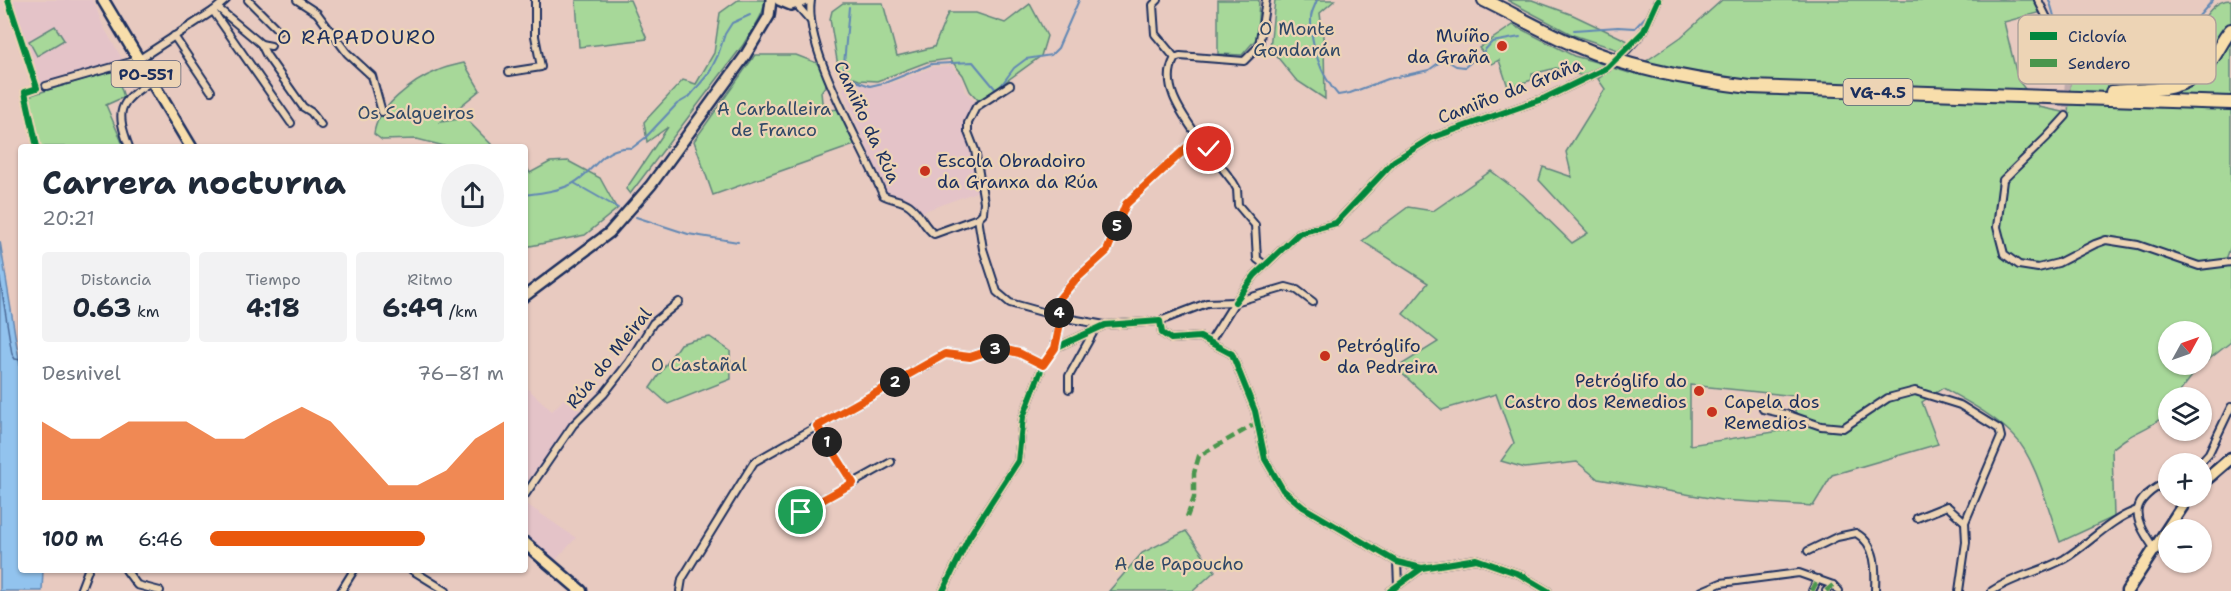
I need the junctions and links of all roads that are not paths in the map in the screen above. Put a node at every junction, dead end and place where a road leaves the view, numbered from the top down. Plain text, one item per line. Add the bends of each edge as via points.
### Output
1 (103, 0) edge
2 (226, 0) edge
3 (248, 0) edge
4 (297, 0) edge
5 (535, 0) edge
6 (771, 0) edge
7 (809, 0) edge
8 (1158, 0) edge
9 (1266, 0) edge
10 (1484, 0) edge
11 (1658, 0) edge
12 (2037, 0) edge
13 (787, 3) edge
14 (215, 9) junction
15 (2045, 15) edge
16 (768, 16) junction
17 (810, 21) junction
18 (2231, 30) edge
19 (279, 31) dead end
20 (174, 36) junction
21 (261, 44) junction
22 (271, 46) dead end
23 (1626, 51) dead end
24 (2216, 53) edge
25 (1175, 58) junction
26 (138, 60) junction
27 (1607, 68) dead end
28 (509, 72) dead end
29 (150, 82) junction
30 (2182, 84) edge
31 (1010, 85) dead end
32 (46, 86) dead end
33 (211, 91) dead end
34 (2049, 96) junction
35 (2228, 103) edge
36 (382, 112) dead end
37 (2066, 116) tunnel mouth
38 (291, 123) dead end
39 (321, 125) dead end
40 (1198, 137) junction
41 (128, 144) edge
42 (189, 144) edge
43 (978, 218) junction
44 (2231, 262) edge
45 (1265, 265) junction
46 (528, 294) edge
47 (679, 302) dead end
48 (1235, 302) junction
49 (1313, 302) dead end
50 (1060, 317) junction
51 (1160, 321) junction
52 (1105, 325) junction
53 (1093, 332) junction
54 (1210, 342) junction
55 (1055, 348) junction
56 (1043, 365) junction
57 (1069, 389) dead end
58 (2231, 406) edge
59 (1762, 409) dead end
60 (817, 426) junction
61 (2210, 453) edge
62 (2231, 458) edge
63 (891, 462) dead end
64 (2212, 474) edge
65 (853, 483) junction
66 (2158, 487) edge
67 (528, 491) edge
68 (2182, 507) edge
69 (2137, 510) junction
70 (801, 512) dead end
71 (1917, 518) dead end
72 (1965, 522) junction
73 (528, 541) edge
74 (2154, 548) junction
75 (1808, 551) dead end
76 (1397, 562) junction
77 (1422, 568) junction
78 (87, 573) edge
79 (128, 573) edge
80 (352, 573) edge
81 (417, 573) edge
82 (1818, 579) junction
83 (1398, 585) junction
84 (1833, 585) junction
85 (578, 588) edge
86 (80, 591) edge
87 (160, 591) edge
88 (341, 591) edge
89 (446, 591) edge
90 (680, 591) edge
91 (943, 591) edge
92 (1390, 591) edge
93 (1548, 591) edge
94 (1702, 591) edge
95 (1812, 591) edge
96 (1826, 591) edge
97 (1839, 591) edge
98 (1875, 591) edge
99 (1959, 591) edge
100 (1992, 591) edge
101 (2127, 591) edge

1 - 26 main road, PO-551
2 - 14 street
3 - 19 street
4 - 36 street via 317,13 347,53 372,76
5 - 28 street via 535,36 541,67
6 - 16 main road
7 - 13 main road
7 - 17 street
8 - 25 street via 1153,5 1155,34
9 - 25 street via 1259,46 1244,61
10 - 34 highway, VG-4.5 via 1576,46 1652,70 1707,81 1750,87
11 - 23 street via 1644,31
12 - 15 street
13 - 16 main road
13 - 17 street
14 - 20 street
14 - 21 street
14 - 38 street
16 - 46 main road via 724,86 651,185 609,233
17 - 43 street, Camiño da Rúa via 828,77 883,195 912,207 934,234
18 - 24 highway
20 - 26 street
20 - 33 street
21 - 22 street
21 - 39 street via 303,107
25 - 40 street via 1171,63 1170,91
26 - 29 main road, PO-551
26 - 32 street
27 - 45 street, Camiño da Graña via 1545,98 1431,138 1394,161 1336,223 1299,233
29 - 41 street via 136,90 119,116
29 - 42 main road, PO-551
30 - 34 highway via 2154,91
31 - 43 street via 976,107 968,123 984,202
34 - 35 highway, VG-4.5
37 - 44 street via 2003,180 1997,227 2004,254 2019,265 2038,268 2106,240 2138,245 2199,266
40 - 45 street via 1237,189 1238,205 1255,225 1257,259
40 - 50 street via 1126,204 1107,251 1059,299
43 - 50 street via 997,292 1010,303
45 - 48 street, Camiño da Graña
47 - 67 street, Rúa do Meiral via 653,323 629,362 573,425
48 - 49 street via 1286,287
48 - 51 street via 1207,303
48 - 54 street, Camiño da Graña
50 - 52 street
50 - 55 street
51 - 52 street
51 - 54 street via 1162,333 1171,339 1200,337
52 - 53 street
53 - 55 street
53 - 57 street via 1069,376
54 - 76 street via 1232,354 1255,411 1265,459 1284,490 1310,512
55 - 56 street
56 - 60 street via 998,348 970,357 945,354
56 - 91 street via 1023,417 1018,461 969,537
58 - 61 street
59 - 72 street via 1821,426 1843,428 1888,398 1915,391 1960,405 1999,429 2001,437
60 - 65 street
60 - 90 street via 754,462 682,579
62 - 64 main road
63 - 65 street
65 - 70 street
66 - 69 street
68 - 74 main road
69 - 74 street via 2142,529
69 - 100 street via 2123,514 2061,560
71 - 72 street via 1947,506
72 - 99 street
73 - 85 main road via 554,570
74 - 101 main road
75 - 98 street via 1836,537 1856,533 1865,538 1874,555
76 - 77 street
76 - 83 street
77 - 83 street
77 - 93 street via 1476,559 1518,574
78 - 86 street
79 - 87 street via 137,585
80 - 88 street
81 - 89 street
82 - 84 street
82 - 94 street via 1799,573 1721,583
82 - 95 street
83 - 92 street
84 - 96 street
84 - 97 street

